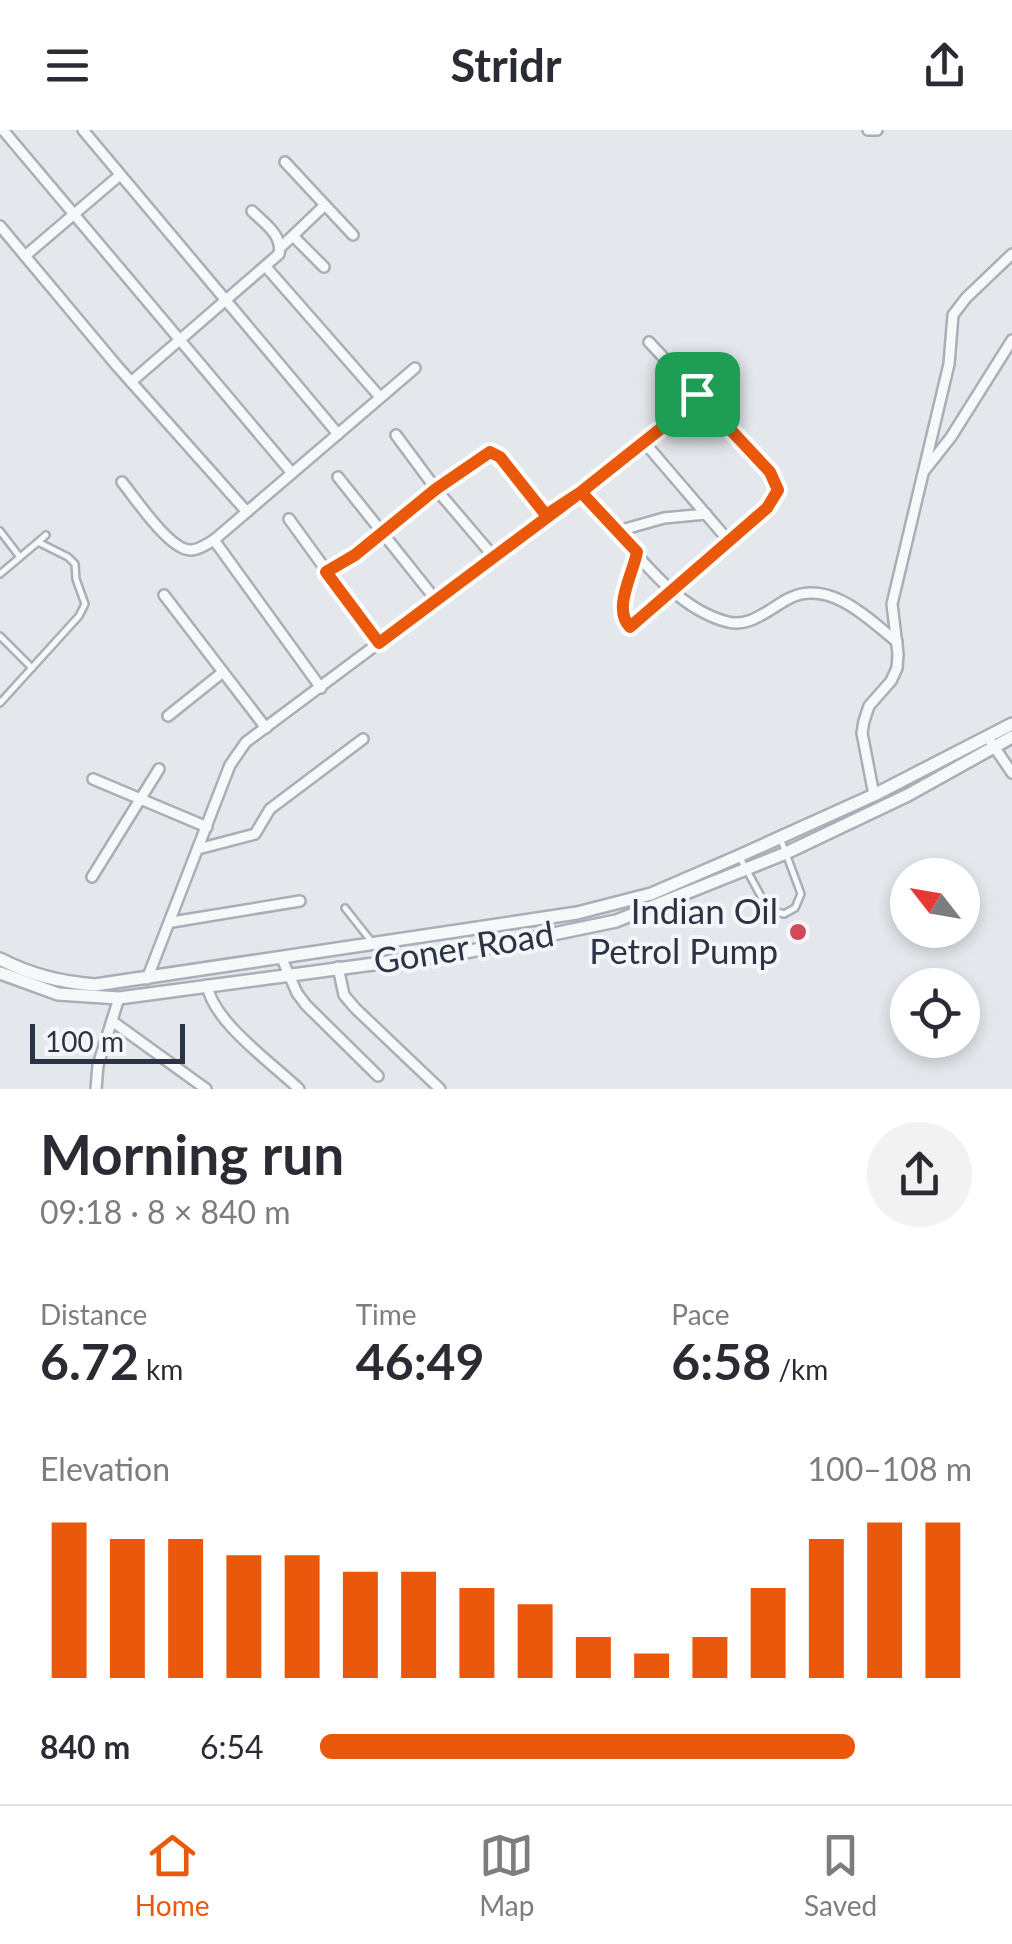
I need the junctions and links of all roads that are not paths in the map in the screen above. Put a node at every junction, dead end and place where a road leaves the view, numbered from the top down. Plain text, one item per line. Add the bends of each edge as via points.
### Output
1 (3, 130) edge
2 (83, 130) edge
3 (868, 130) edge
4 (877, 130) edge
5 (285, 162) dead end
6 (120, 175) junction
7 (325, 206) junction
8 (252, 211) dead end
9 (74, 214) junction
10 (0, 226) edge
11 (353, 234) dead end
12 (292, 236) junction
13 (281, 247) junction
14 (1012, 254) edge
15 (25, 256) junction
16 (324, 267) dead end
17 (266, 268) junction
18 (227, 301) junction
19 (1012, 340) edge
20 (179, 341) junction
21 (650, 342) dead end
22 (415, 368) dead end
23 (131, 382) junction
24 (697, 394) junction
25 (380, 397) junction
26 (338, 434) junction
27 (396, 435) dead end
28 (644, 442) junction
29 (923, 472) junction
30 (292, 473) junction
31 (338, 478) dead end
32 (122, 482) dead end
33 (436, 489) junction
34 (581, 492) junction
35 (247, 512) junction
36 (706, 514) junction
37 (546, 515) junction
38 (289, 520) dead end
39 (618, 530) junction
40 (0, 532) edge
41 (382, 534) junction
42 (46, 535) dead end
43 (214, 540) junction
44 (728, 540) junction
45 (38, 542) junction
46 (637, 552) junction
47 (20, 557) junction
48 (494, 557) junction
49 (326, 572) junction
50 (0, 574) edge
51 (672, 590) junction
52 (164, 595) dead end
53 (436, 600) junction
54 (0, 636) edge
55 (897, 642) junction
56 (379, 643) junction
57 (32, 668) junction
58 (223, 672) junction
59 (322, 688) junction
60 (0, 704) edge
61 (168, 716) dead end
62 (1012, 724) edge
63 (266, 728) junction
64 (1012, 738) edge
65 (362, 739) dead end
66 (991, 741) junction
67 (160, 769) dead end
68 (1012, 773) edge
69 (93, 779) dead end
70 (874, 795) junction
71 (139, 800) junction
72 (207, 827) junction
73 (780, 838) junction
74 (198, 849) junction
75 (786, 853) junction
76 (738, 856) junction
77 (744, 869) junction
78 (92, 877) dead end
79 (300, 901) dead end
80 (344, 908) dead end
81 (172, 922) junction
82 (517, 922) junction
83 (520, 943) junction
84 (374, 944) junction
85 (0, 959) edge
86 (282, 959) junction
87 (338, 967) junction
88 (0, 973) edge
89 (287, 974) junction
90 (147, 980) junction
91 (122, 982) junction
92 (207, 985) junction
93 (147, 994) junction
94 (119, 998) junction
95 (112, 1021) junction
96 (378, 1076) dead end
97 (438, 1088) edge
98 (96, 1089) edge
99 (206, 1089) edge
100 (299, 1089) edge

1 - 9 street
2 - 6 street
3 - 4 street
5 - 7 street
6 - 9 street
6 - 18 street
7 - 11 street
7 - 12 street
8 - 13 street
9 - 15 street
9 - 20 street
10 - 15 street
12 - 13 street
12 - 16 street
13 - 17 street
14 - 29 street via 953,315 949,364
15 - 23 street
17 - 18 street
17 - 25 street
18 - 20 street
18 - 26 street
19 - 29 street
20 - 23 street
20 - 30 street
21 - 24 street
22 - 25 street
23 - 35 street
24 - 28 street
24 - 44 street via 770,472 778,490
25 - 26 street
26 - 30 street
27 - 33 street
28 - 34 street
28 - 36 street
29 - 55 street via 892,604
30 - 35 street
31 - 41 street
32 - 43 street via 172,543 196,550
33 - 37 street via 490,452
33 - 41 street
33 - 48 street
34 - 37 street
34 - 39 street
35 - 43 street
36 - 39 street
36 - 44 street
37 - 48 street
38 - 49 street
39 - 46 street
40 - 47 lane
41 - 49 street
41 - 53 street
42 - 45 lane
43 - 59 street
44 - 51 street
45 - 47 lane
45 - 57 lane via 75,564 84,604
46 - 51 street
46 - 51 street via 622,607 626,624 637,624
47 - 50 lane
48 - 53 street
49 - 56 street
51 - 55 street via 692,608 729,622 746,622 804,594 840,599
52 - 58 street
53 - 56 street
54 - 57 lane
55 - 70 street via 897,668 870,706 862,734
56 - 59 street
57 - 60 lane
58 - 61 street
58 - 63 street
59 - 63 street
62 - 66 street, Goner Road
63 - 72 street via 236,754
64 - 66 street, Goner Road
65 - 74 street via 270,809 256,834
66 - 68 street
66 - 70 street, Goner Road
66 - 75 street, Goner Road via 908,794
67 - 71 street
69 - 71 street
70 - 73 street, Goner Road
71 - 72 street
71 - 78 street
72 - 74 street
73 - 75 lane
73 - 76 street, Goner Road
74 - 81 street
75 - 77 street, Goner Road
75 - 77 lane via 801,894 784,914 768,909
76 - 77 lane
76 - 82 street, Goner Road via 651,894
77 - 83 street, Goner Road via 616,920
79 - 81 street
80 - 84 lane
81 - 90 street
82 - 83 street
82 - 84 street, Goner Road
83 - 87 street, Goner Road
84 - 86 street, Goner Road
85 - 91 street, Goner Road via 62,982
86 - 89 street
86 - 90 street, Goner Road
87 - 89 street, Goner Road
87 - 97 street via 355,1008
88 - 94 street, Goner Road via 58,994
89 - 92 street, Goner Road
89 - 96 street via 306,1005
90 - 91 street, Goner Road
90 - 93 street
91 - 94 street
92 - 93 street, Goner Road
92 - 100 street via 223,1018
93 - 94 street, Goner Road
94 - 95 street
95 - 98 street
95 - 99 street

